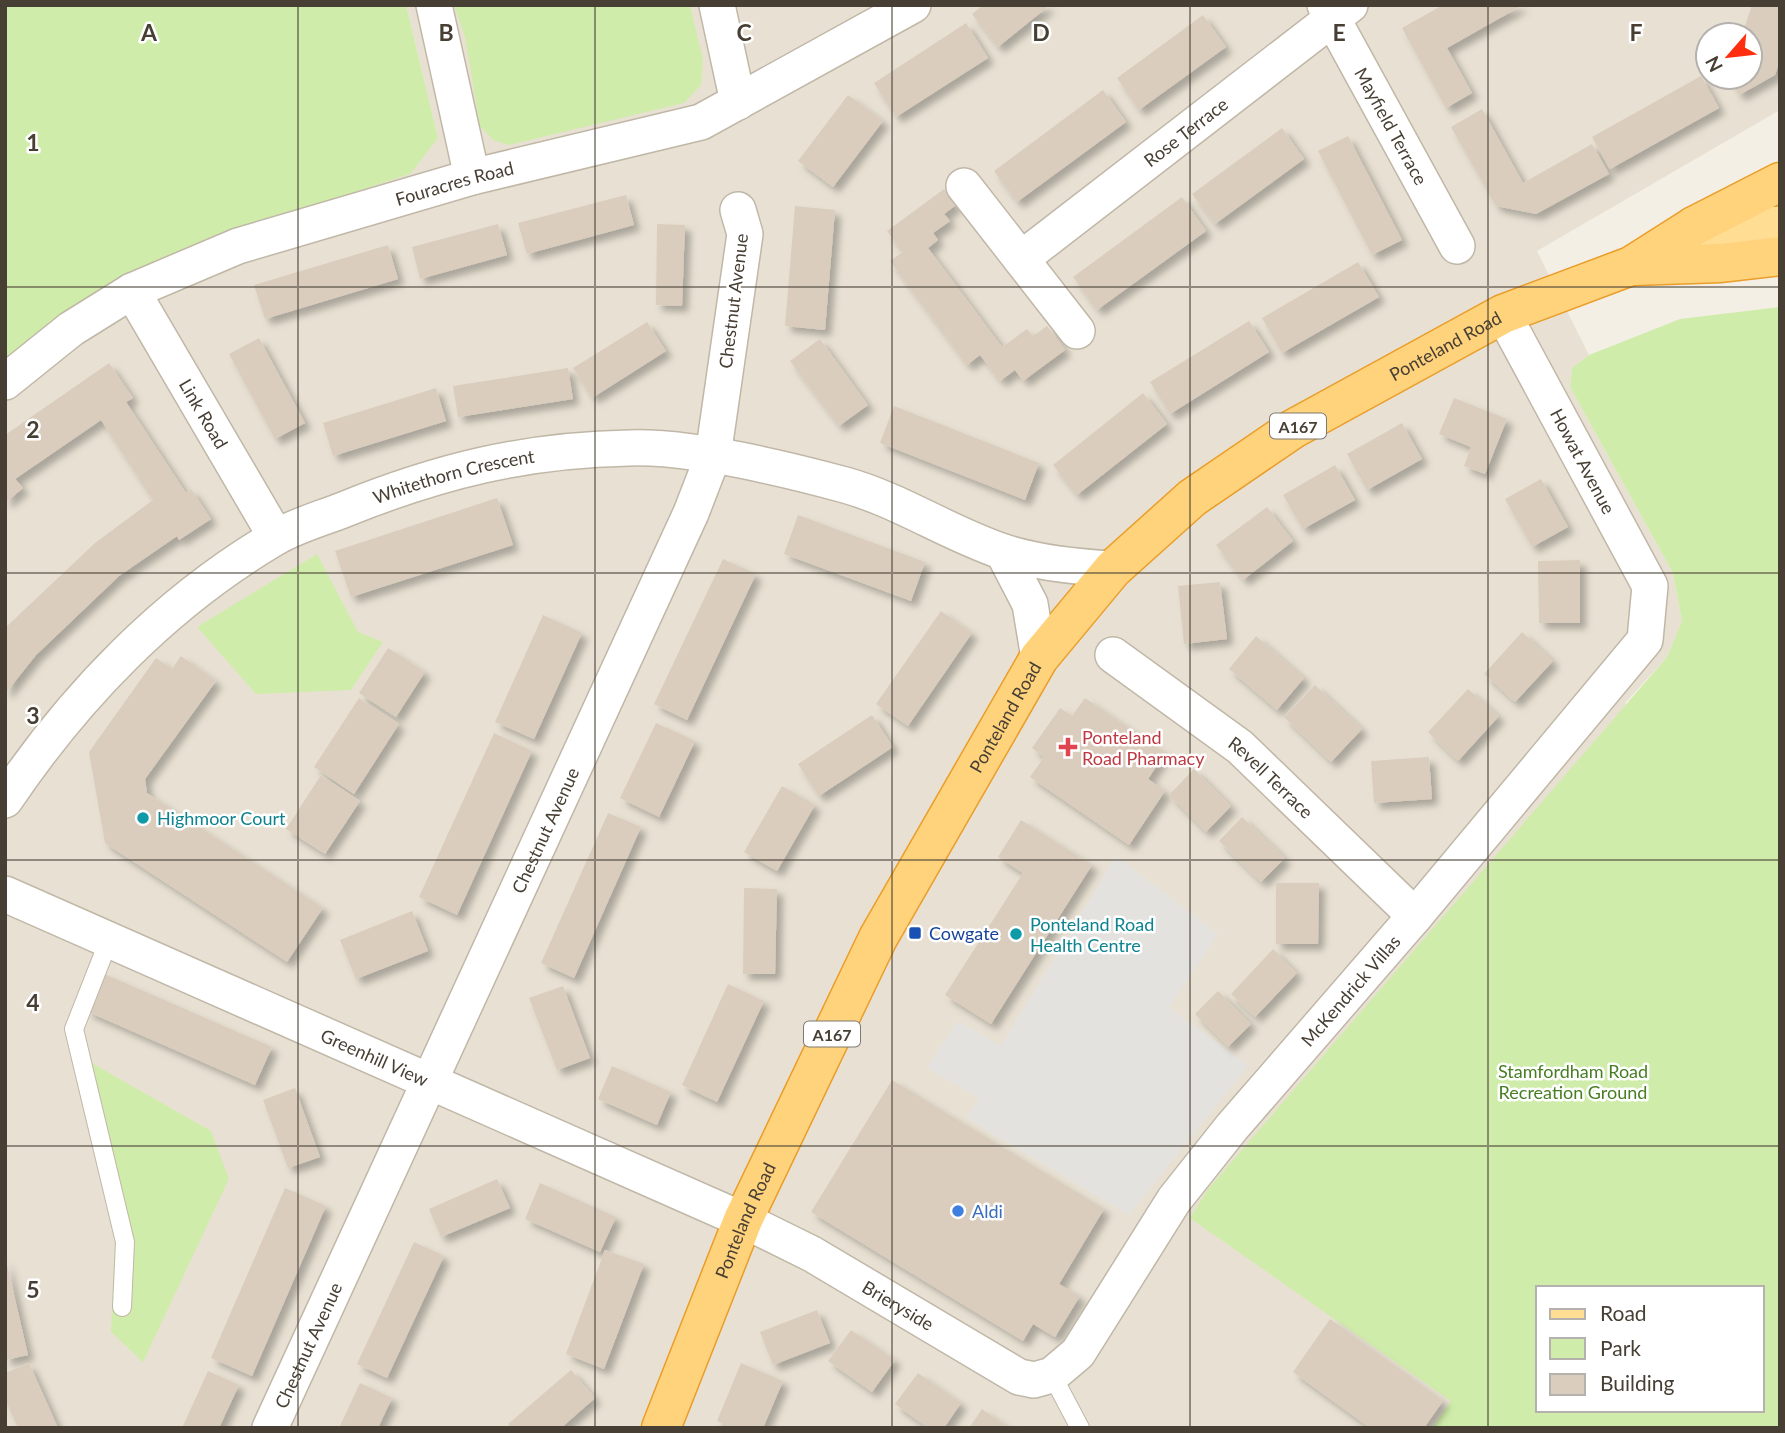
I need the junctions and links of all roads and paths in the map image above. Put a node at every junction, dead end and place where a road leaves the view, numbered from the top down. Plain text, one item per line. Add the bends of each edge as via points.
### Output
1 (434, 5) edge
2 (717, 5) edge
3 (913, 5) edge
4 (1336, 9) edge
5 (738, 102) junction
6 (472, 177) junction
7 (1780, 182) edge
8 (964, 186) dead end
9 (738, 211) dead end
10 (1694, 226) junction
11 (1780, 226) edge
12 (1457, 246) dead end
13 (1780, 256) edge
14 (1021, 258) junction
15 (1631, 266) junction
16 (132, 291) junction
17 (1503, 314) junction
18 (1077, 331) dead end
19 (5, 382) edge
20 (713, 456) junction
21 (276, 537) junction
22 (1003, 552) junction
23 (1113, 569) junction
24 (1648, 611) joint
25 (1113, 655) dead end
26 (1039, 658) junction
27 (5, 800) edge
28 (5, 894) edge
29 (1415, 916) junction
30 (109, 940) junction
31 (428, 1080) junction
32 (743, 1220) junction
33 (122, 1307) dead end
34 (1052, 1375) junction
35 (270, 1428) edge
36 (661, 1428) edge
37 (1080, 1428) edge

1 - 6 street
2 - 5 street
3 - 5 street, Fouracres Road
4 - 12 street, Mayfield Terrace
4 - 14 street, Rose Terrace
5 - 6 street, Fouracres Road via 701,122
6 - 16 street, Fouracres Road via 238,246
7 - 10 highway, Ponteland Road / A167
8 - 14 street
9 - 20 street, Chestnut Avenue via 745,234
10 - 11 main road
10 - 15 highway, Ponteland Road / A167
13 - 15 highway, Ponteland Road / A167
14 - 18 street
15 - 17 highway, Ponteland Road / A167
16 - 19 street, Fouracres Road via 71,329
16 - 21 street, Link Road
17 - 23 highway, Ponteland Road / A167 via 1293,429 1192,498
17 - 24 street, Howat Avenue via 1650,586
20 - 21 street, Whitethorn Crescent via 632,448 535,455 469,466 405,485
20 - 22 street, Whitethorn Crescent via 848,486
20 - 31 street, Chestnut Avenue
21 - 27 street, Whitethorn Crescent via 184,601 102,675
22 - 23 street, Whitethorn Crescent
22 - 26 street via 1030,604
23 - 26 highway, Ponteland Road / A167
24 - 29 street, McKendrick Villas via 1645,640
25 - 29 street, Revell Terrace via 1240,747
26 - 32 highway, Ponteland Road / A167 via 878,938
28 - 30 street, Greenhill View
29 - 34 street, McKendrick Villas via 1207,1158 1162,1219 1078,1353
30 - 31 street, Greenhill View
30 - 33 lane via 74,1029 125,1242
31 - 32 street, Greenhill View
31 - 35 street, Chestnut Avenue
32 - 34 street, Brieryside via 812,1254 1019,1377 1034,1380
32 - 36 highway, Ponteland Road / A167
34 - 37 lane

